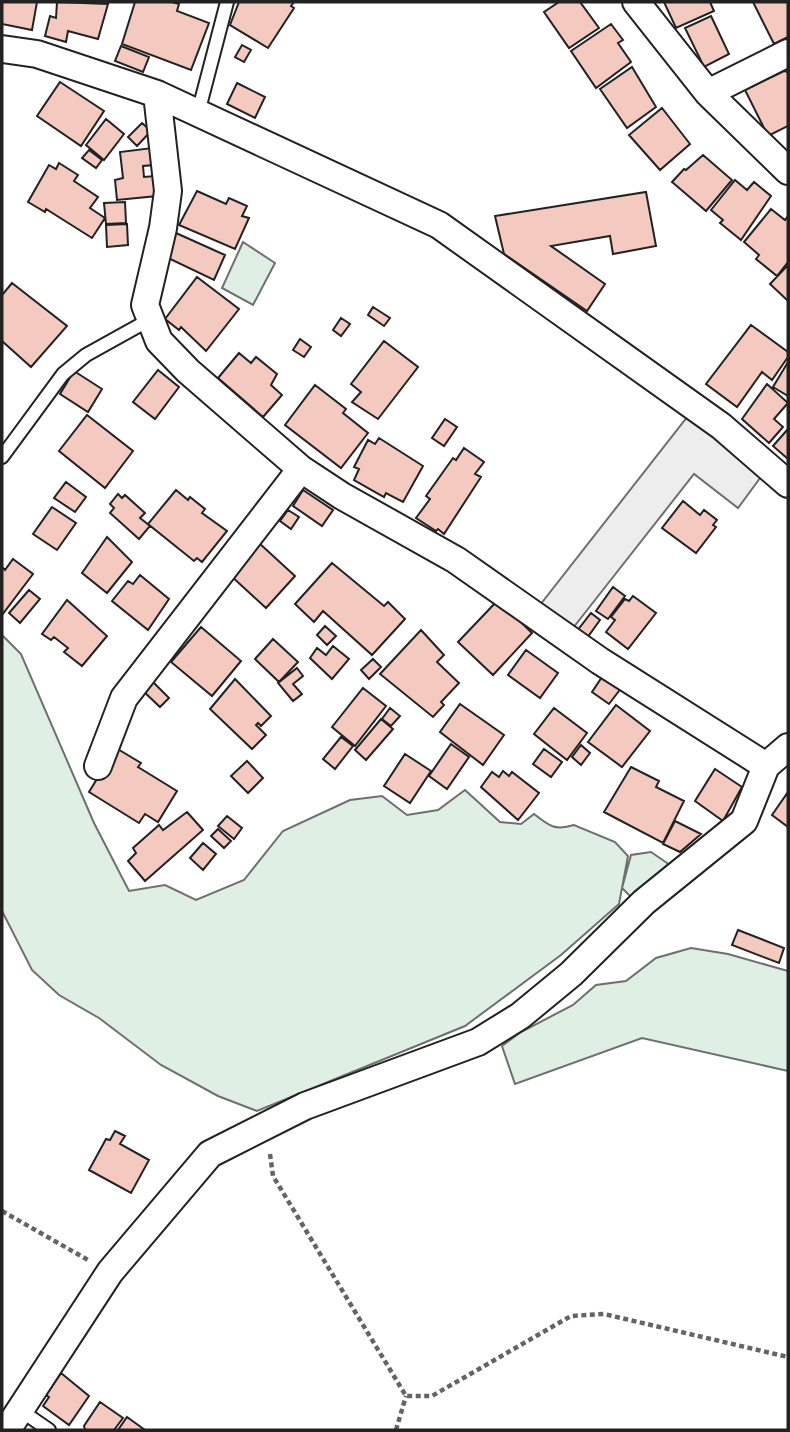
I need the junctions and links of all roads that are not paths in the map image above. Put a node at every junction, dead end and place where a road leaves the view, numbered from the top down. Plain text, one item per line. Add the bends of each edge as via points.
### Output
1 (227, 2) edge
2 (636, 2) edge
3 (2, 48) edge
4 (788, 53) edge
5 (708, 93) junction
6 (156, 94) junction
7 (198, 113) junction
8 (788, 171) edge
9 (149, 320) junction
10 (2, 457) edge
11 (301, 469) junction
12 (788, 484) edge
13 (788, 747) edge
14 (97, 766) dead end
15 (766, 766) junction
16 (13, 1420) edge
17 (49, 1430) edge

1 - 7 lane
2 - 5 street
3 - 6 street via 37,54
4 - 5 street
5 - 8 street
6 - 7 street
6 - 9 street via 168,191 145,305
7 - 12 street via 439,225 721,426
9 - 10 lane via 86,355 63,374
9 - 11 street via 159,341 188,371
11 - 14 street via 124,698
11 - 15 street via 456,560 600,661
13 - 15 street
15 - 16 street via 744,821 644,902 571,974 520,1016 478,1042 318,1101 210,1154 110,1272
16 - 17 lane

